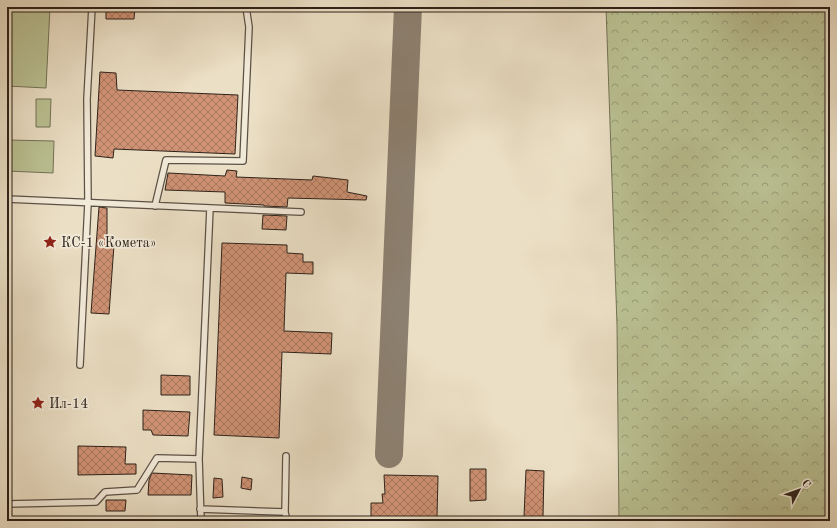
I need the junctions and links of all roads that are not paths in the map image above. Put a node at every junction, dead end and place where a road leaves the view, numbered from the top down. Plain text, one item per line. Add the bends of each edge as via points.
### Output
1 (92, 7) edge
2 (246, 7) edge
3 (7, 199) edge
4 (88, 203) junction
5 (155, 206) junction
6 (210, 208) junction
7 (300, 212) dead end
8 (80, 365) dead end
9 (286, 456) dead end
10 (199, 459) junction
11 (7, 504) edge
12 (200, 509) junction
13 (285, 512) junction
14 (201, 521) edge
15 (287, 521) edge

1 - 4 lane via 87,99
2 - 5 lane via 249,27 243,161 166,160
3 - 4 lane
4 - 5 lane
4 - 8 lane
5 - 6 lane
6 - 7 lane
6 - 10 lane
9 - 13 lane
10 - 11 lane via 157,458 137,490 105,492 96,502
10 - 12 lane
12 - 13 lane
12 - 14 lane
13 - 15 lane

